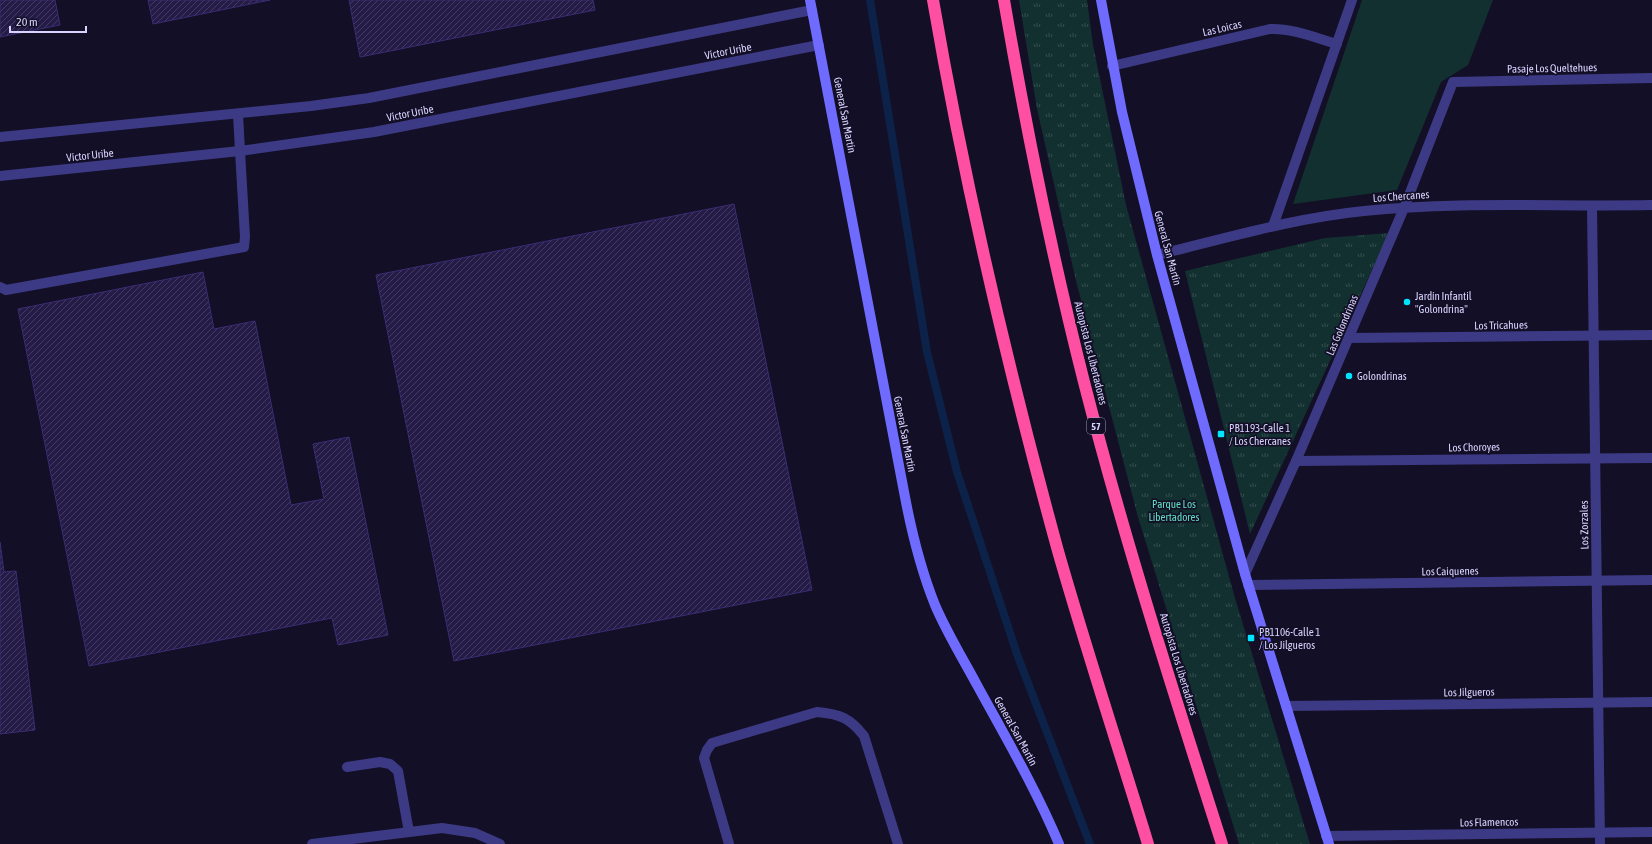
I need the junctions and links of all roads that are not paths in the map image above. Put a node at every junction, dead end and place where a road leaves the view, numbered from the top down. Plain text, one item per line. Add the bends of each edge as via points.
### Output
1 (933, 0) edge
2 (1004, 0) edge
3 (1101, 0) edge
4 (1352, 0) edge
5 (811, 5) edge
6 (1337, 44) junction
7 (819, 45) junction
8 (1112, 66) junction
9 (1652, 78) edge
10 (1453, 82) joint
11 (238, 114) junction
12 (0, 137) edge
13 (240, 151) junction
14 (0, 176) edge
15 (1652, 205) edge
16 (1592, 206) junction
17 (1404, 208) junction
18 (1273, 226) junction
19 (1157, 255) junction
20 (0, 287) edge
21 (1652, 335) edge
22 (1594, 336) junction
23 (1349, 338) junction
24 (1595, 458) junction
25 (1652, 458) edge
26 (1296, 461) junction
27 (1244, 574) junction
28 (1652, 580) edge
29 (1597, 581) junction
30 (1248, 585) junction
31 (1652, 702) edge
32 (1598, 703) junction
33 (1286, 706) junction
34 (347, 767) dead end
35 (409, 832) junction
36 (1652, 832) edge
37 (1600, 833) junction
38 (1328, 840) edge
39 (312, 844) edge
40 (500, 844) edge
41 (729, 844) edge
42 (898, 844) edge
43 (1059, 844) edge
44 (1148, 844) edge
45 (1222, 844) edge
46 (1600, 844) edge

1 - 44 highway via 967,179 1029,443 1084,639
2 - 45 highway, Autopista Los Libertadores / 57 via 1044,210 1084,382 1136,570
3 - 8 street, General San Martín
4 - 6 street
5 - 7 street, General San Martín
5 - 11 street, Víctor Uribe via 368,98
6 - 8 street, Las Loicas via 1291,31 1270,29
6 - 18 street
7 - 13 street, Víctor Uribe via 374,132
7 - 43 street, General San Martín via 905,497 924,574 949,635 1031,783
8 - 19 street, General San Martín
9 - 10 street, Pasaje Los Queltehues
10 - 17 street, Las Golondrinas
11 - 12 street, Víctor Uribe
11 - 13 street
13 - 14 street, Víctor Uribe
13 - 20 street via 244,247 6,290
15 - 16 street, Los Chercanes
16 - 17 street, Los Chercanes via 1488,204
16 - 22 street, Los Zorzales
17 - 18 street, Los Chercanes via 1325,216
17 - 23 street, Las Golondrinas
18 - 19 street, Los Chercanes
19 - 27 street, General San Martín
21 - 22 street, Los Tricahues
22 - 23 street, Los Tricahues
22 - 24 street, Los Zorzales
23 - 26 street, Las Golondrinas
24 - 25 street, Los Choroyes
24 - 26 street, Los Choroyes
24 - 29 street, Los Zorzales
26 - 27 street, Las Golondrinas
27 - 30 street, General San Martín
28 - 29 street, Los Caiquenes
29 - 30 street, Los Caiquenes
29 - 32 street, Los Zorzales
30 - 33 street, General San Martín
31 - 32 street, Los Jilgueros
32 - 33 street, Los Jilgueros
32 - 37 street, Los Zorzales
33 - 38 street, General San Martín
34 - 35 street via 380,762 390,764 398,771
35 - 39 street
35 - 40 street via 442,828 475,833
36 - 37 street, Los Flamencos
37 - 38 street, Los Flamencos
37 - 46 street, Los Zorzales
41 - 42 street via 704,758 707,750 712,743 817,712 846,717 864,736

